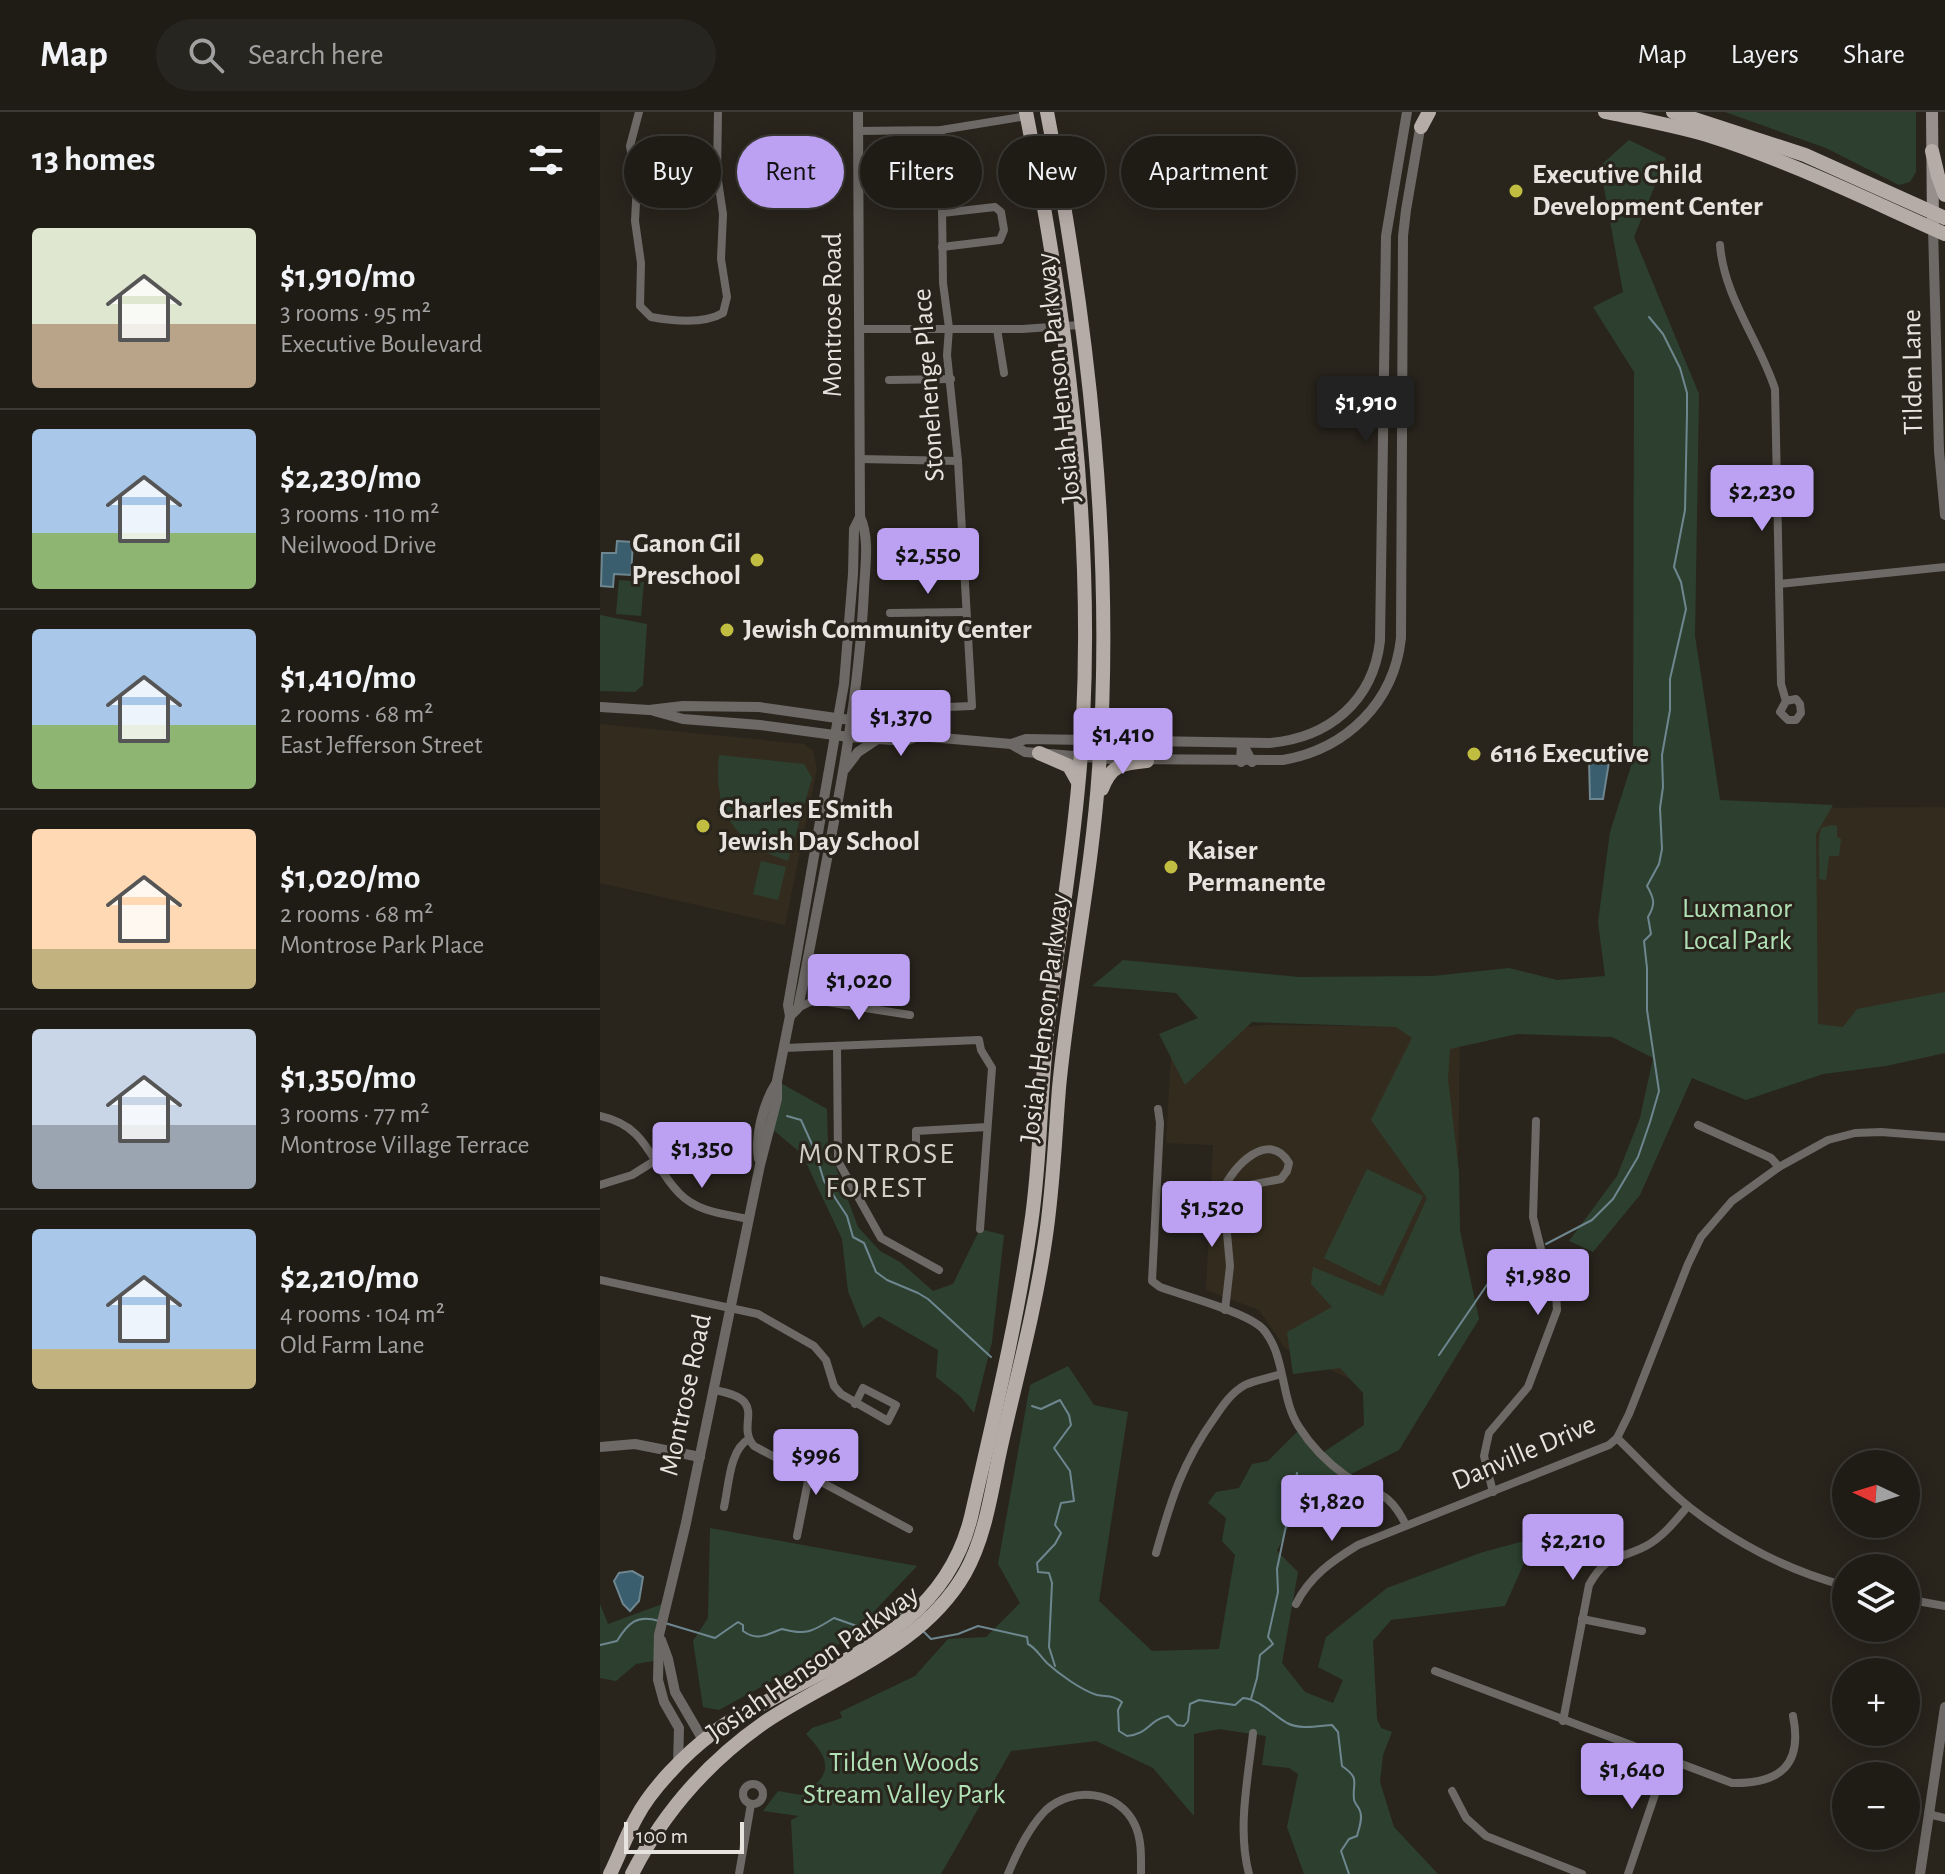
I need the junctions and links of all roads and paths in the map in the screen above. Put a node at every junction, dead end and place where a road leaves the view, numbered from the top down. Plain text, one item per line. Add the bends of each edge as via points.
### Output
1 (639, 112) edge
2 (718, 112) edge
3 (858, 112) edge
4 (1047, 112) edge
5 (1407, 112) edge
6 (1605, 112) edge
7 (1673, 112) edge
8 (1932, 112) edge
9 (1026, 114) edge
10 (1425, 117) edge
11 (941, 130) junction
12 (858, 131) junction
13 (1932, 151) junction
14 (1945, 195) edge
15 (942, 213) junction
16 (1939, 215) edge
17 (1939, 231) edge
18 (1720, 245) dead end
19 (942, 247) junction
20 (1385, 248) junction
21 (1404, 249) junction
22 (1384, 320) junction
23 (1403, 320) junction
24 (1080, 325) junction
25 (1061, 327) junction
26 (949, 328) junction
27 (859, 329) junction
28 (997, 329) junction
29 (1004, 373) dead end
30 (951, 379) junction
31 (889, 380) dead end
32 (1403, 398) junction
33 (1383, 406) junction
34 (860, 459) junction
35 (958, 461) junction
36 (1945, 515) edge
37 (860, 517) junction
38 (1382, 520) junction
39 (1402, 522) junction
40 (962, 538) junction
41 (894, 540) dead end
42 (1945, 567) edge
43 (1779, 584) junction
44 (1381, 588) junction
45 (1401, 589) junction
46 (966, 612) junction
47 (890, 613) dead end
48 (1786, 701) dead end
49 (600, 707) edge
50 (947, 707) dead end
51 (649, 710) junction
52 (839, 719) junction
53 (852, 721) junction
54 (836, 735) junction
55 (918, 736) junction
56 (849, 737) junction
57 (877, 739) junction
58 (1101, 742) junction
59 (1242, 743) junction
60 (1011, 744) junction
61 (1081, 749) junction
62 (1039, 753) junction
63 (1100, 758) junction
64 (1147, 761) junction
65 (1246, 762) junction
66 (843, 771) junction
67 (1079, 785) junction
68 (1097, 804) junction
69 (1069, 876) junction
70 (1077, 955) junction
71 (803, 984) junction
72 (814, 1000) junction
73 (794, 1012) junction
74 (910, 1015) dead end
75 (837, 1046) junction
76 (784, 1048) junction
77 (1158, 1109) dead end
78 (600, 1116) edge
79 (1536, 1121) dead end
80 (1698, 1125) dead end
81 (987, 1127) junction
82 (1945, 1137) edge
83 (916, 1142) dead end
84 (656, 1160) junction
85 (1779, 1167) junction
86 (600, 1185) edge
87 (1223, 1190) junction
88 (749, 1219) junction
89 (980, 1229) dead end
90 (939, 1270) dead end
91 (600, 1280) edge
92 (731, 1307) junction
93 (1225, 1310) junction
94 (1281, 1374) junction
95 (714, 1390) junction
96 (855, 1404) junction
97 (1617, 1438) junction
98 (749, 1439) junction
99 (600, 1447) edge
100 (700, 1457) junction
101 (809, 1476) junction
102 (1493, 1492) junction
103 (1688, 1506) junction
104 (724, 1507) dead end
105 (1406, 1525) junction
106 (909, 1529) dead end
107 (797, 1536) dead end
108 (1156, 1553) dead end
109 (1832, 1582) edge
110 (1920, 1602) edge
111 (1296, 1604) dead end
112 (1945, 1606) edge
113 (927, 1611) junction
114 (1582, 1619) junction
115 (1642, 1631) dead end
116 (659, 1635) junction
117 (893, 1639) junction
118 (1435, 1671) dead end
119 (1945, 1707) edge
120 (1793, 1716) dead end
121 (1563, 1721) junction
122 (1253, 1733) dead end
123 (703, 1740) junction
124 (1667, 1759) junction
125 (678, 1767) junction
126 (692, 1786) junction
127 (1452, 1791) dead end
128 (751, 1804) dead end
129 (1928, 1814) junction
130 (1945, 1818) edge
131 (610, 1874) edge
132 (632, 1874) edge
133 (739, 1874) edge
134 (1008, 1874) edge
135 (1141, 1874) edge
136 (1249, 1874) edge
137 (1582, 1874) edge
138 (1628, 1874) edge
139 (1920, 1874) edge

1 - 2 street via 630,146 637,183 640,306 651,317 681,320 713,318 726,304
3 - 12 street, Montrose Road
4 - 24 main road, Josiah Henson Parkway
5 - 20 street
6 - 17 main road via 1733,144
7 - 16 main road via 1782,146
8 - 13 main road
9 - 11 street
9 - 25 main road, Josiah Henson Parkway
10 - 21 street via 1406,210
11 - 12 street
11 - 15 street, Stonehenge Place
12 - 27 street, Montrose Road
13 - 14 main road
13 - 16 main road
15 - 19 street, Stonehenge Place
15 - 19 street via 995,207 1004,230 1000,240
16 - 17 main road
17 - 36 street, Tilden Lane via 1939,451
18 - 43 street via 1725,279 1775,389
19 - 26 street, Stonehenge Place
20 - 21 street
20 - 22 street
21 - 23 street
22 - 23 street
22 - 33 street
23 - 32 street
24 - 25 street
24 - 58 main road, Josiah Henson Parkway via 1103,567
25 - 28 street
25 - 61 main road, Josiah Henson Parkway via 1080,512
26 - 27 street
26 - 28 street
26 - 30 street, Stonehenge Place
27 - 34 street, Montrose Road
28 - 29 street
30 - 31 street
30 - 35 street, Stonehenge Place
32 - 33 street
32 - 39 street
33 - 38 street
34 - 35 street
34 - 37 street, Montrose Road
35 - 40 street, Stonehenge Place
37 - 52 street, Montrose Road via 854,529
37 - 53 street, Montrose Road via 865,575
38 - 39 street
38 - 44 street
39 - 45 street
40 - 41 street
40 - 46 street, Stonehenge Place
42 - 43 street
43 - 48 street
44 - 45 street
44 - 59 street via 1376,664 1362,694 1338,720 1316,732 1293,740
45 - 65 street via 1401,638 1395,670 1381,699 1350,732 1327,747 1283,760
46 - 47 street
46 - 50 street, Stonehenge Place via 972,706
49 - 51 street
51 - 52 street via 759,707
51 - 54 street via 683,719
52 - 53 street
52 - 54 street, Montrose Road
53 - 55 street via 907,728
53 - 56 street, Montrose Road
54 - 56 street
54 - 73 street, Montrose Road via 802,912 788,1005
55 - 57 street via 906,741
55 - 60 street
56 - 57 street
56 - 66 street, Montrose Road
57 - 66 street
58 - 59 street
58 - 61 street
58 - 63 main road, Josiah Henson Parkway
59 - 65 street
60 - 61 street via 1026,739
60 - 62 street
61 - 62 street
61 - 63 street
61 - 67 main road, Josiah Henson Parkway
62 - 67 main road via 1069,766
63 - 64 street
63 - 68 main road, Josiah Henson Parkway
64 - 65 street
64 - 68 main road via 1112,769
66 - 71 street, Montrose Road
67 - 69 main road, Josiah Henson Parkway
68 - 70 main road, Josiah Henson Parkway
69 - 70 main road via 1068,941
69 - 113 main road, Josiah Henson Parkway via 1024,1268 969,1528
70 - 113 main road, Josiah Henson Parkway via 1048,1219 981,1535 954,1591
71 - 72 street
71 - 73 street, Montrose Road
72 - 73 street
72 - 74 street
73 - 76 street, Montrose Road
75 - 76 street
75 - 81 street via 979,1040 992,1068
75 - 90 street via 838,1161 881,1238
76 - 88 street, Montrose Road
77 - 93 street via 1152,1281
78 - 84 street via 632,1129
79 - 102 street via 1533,1217 1557,1310 1528,1387 1489,1433 1484,1456
80 - 85 street via 1771,1158
81 - 83 street via 916,1131
81 - 89 street
82 - 85 street, Danville Drive via 1855,1133 1828,1140
84 - 86 street
84 - 88 street via 679,1193 694,1204
85 - 97 street, Danville Drive via 1732,1201 1701,1237
87 - 87 street via 1227,1180 1265,1148 1283,1153 1289,1163 1281,1179
87 - 93 street via 1230,1266
88 - 92 street, Montrose Road
91 - 92 street
92 - 95 street, Montrose Road
92 - 96 street via 758,1314 814,1346 826,1360 834,1386
93 - 94 street via 1262,1329
94 - 105 street via 1295,1419 1321,1455 1386,1496
94 - 108 street via 1234,1392 1203,1433 1174,1489
95 - 98 street via 744,1402
95 - 100 street, Montrose Road
96 - 96 street via 888,1421 896,1405 863,1388
97 - 102 street, Danville Drive via 1593,1453
97 - 103 street
98 - 101 street
98 - 104 street via 735,1455
99 - 100 street via 635,1444
100 - 116 street, Montrose Road
101 - 106 street
101 - 107 street
102 - 105 street, Danville Drive
103 - 109 street via 1756,1551
103 - 114 street via 1651,1543 1599,1567
105 - 111 street, Danville Drive via 1331,1562 1306,1584
110 - 112 street
113 - 117 main road, Josiah Henson Parkway
114 - 115 street
114 - 121 street
116 - 123 street, Montrose Road via 675,1692
116 - 125 street, Montrose Road via 661,1692 680,1733
117 - 123 main road, Josiah Henson Parkway via 747,1712
117 - 126 main road, Josiah Henson Parkway via 765,1723
118 - 121 street
119 - 129 street
120 - 124 street via 1797,1736 1791,1760 1757,1783 1732,1783
121 - 124 street
122 - 136 street via 1244,1814
123 - 125 main road, Josiah Henson Parkway
123 - 126 main road
124 - 138 street
125 - 131 main road via 637,1816
126 - 132 main road via 663,1821
127 - 137 street via 1466,1818 1486,1836
128 - 133 street
129 - 130 street
129 - 139 street
134 - 135 street via 1045,1811 1084,1793 1125,1810 1140,1845

